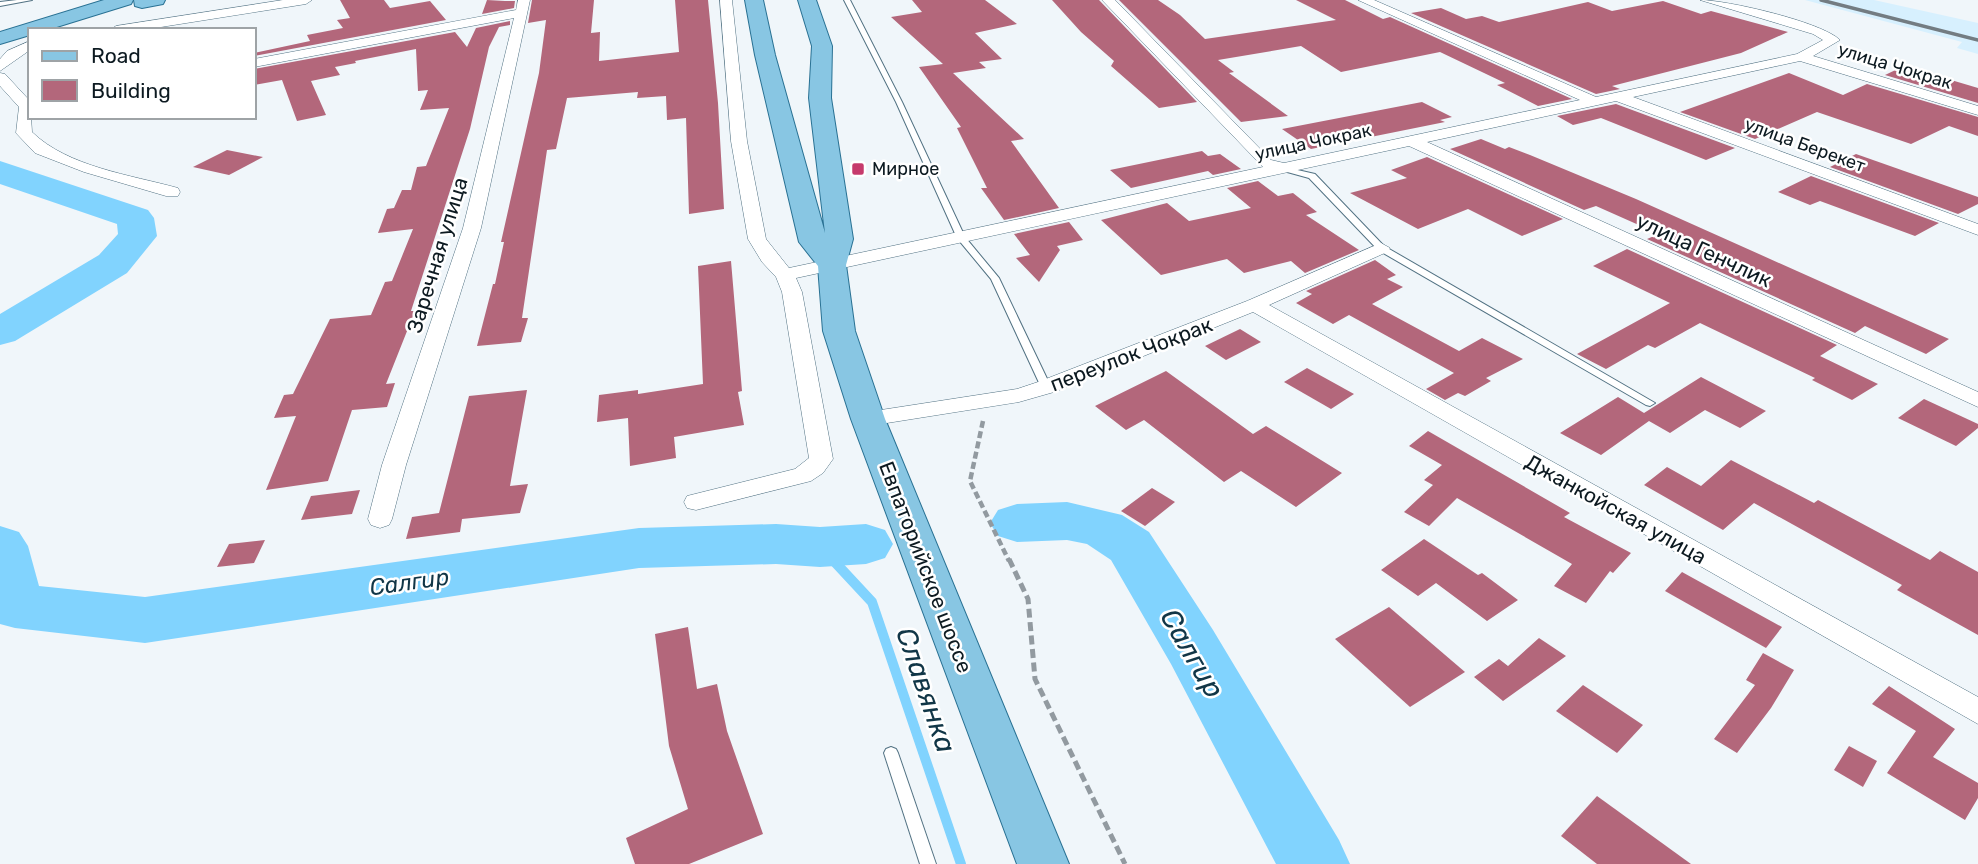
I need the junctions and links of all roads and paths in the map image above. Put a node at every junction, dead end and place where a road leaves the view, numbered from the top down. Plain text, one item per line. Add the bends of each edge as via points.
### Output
1 (12, 0) edge
2 (29, 0) edge
3 (306, 0) edge
4 (726, 0) edge
5 (754, 0) edge
6 (807, 0) edge
7 (814, 0) edge
8 (847, 0) edge
9 (1108, 0) edge
10 (1364, 0) edge
11 (1706, 0) edge
12 (143, 1) edge
13 (3, 4) edge
14 (522, 6) edge
15 (46, 28) edge
16 (52, 28) edge
17 (129, 28) edge
18 (28, 33) edge
19 (28, 35) edge
20 (0, 41) edge
21 (28, 46) edge
22 (822, 46) junction
23 (1801, 57) junction
24 (256, 63) edge
25 (0, 67) edge
26 (0, 77) edge
27 (1619, 97) junction
28 (1596, 102) junction
29 (28, 105) edge
30 (1978, 111) edge
31 (1412, 141) junction
32 (1283, 168) junction
33 (172, 192) dead end
34 (1978, 230) edge
35 (961, 238) junction
36 (1381, 248) junction
37 (832, 265) junction
38 (785, 275) junction
39 (1254, 305) junction
40 (1046, 387) junction
41 (988, 400) junction
42 (1978, 400) edge
43 (1650, 403) dead end
44 (868, 419) junction
45 (696, 502) dead end
46 (380, 519) dead end
47 (1978, 712) edge
48 (891, 752) dead end
49 (928, 864) edge
50 (1043, 864) edge
51 (1125, 864) edge

1 - 13 lane
2 - 13 lane
3 - 17 street
4 - 38 street via 739,141 757,239
5 - 37 main road, Евпаторийское шоссе via 813,242
6 - 22 main road, Евпаторийское шоссе
7 - 22 main road
8 - 35 lane
9 - 32 street via 1265,163
10 - 28 street
11 - 23 street, улица Чокрак via 1818,31 1833,40
12 - 15 main road
12 - 16 main road
14 - 24 street
14 - 46 street, Заречная улица via 472,228
18 - 20 main road
19 - 20 main road
21 - 25 street
22 - 37 main road, Евпаторийское шоссе via 820,99 839,239
23 - 27 street, улица Чокрак
23 - 30 street, улица Чокрак
26 - 29 street
27 - 28 street, улица Чокрак
27 - 34 street, улица Берекет
28 - 31 street, улица Чокрак
29 - 33 street via 24,133 41,150
31 - 32 street, улица Чокрак
31 - 42 street, улица Генчлик
32 - 35 street, улица Чокрак
32 - 36 lane via 1312,176
35 - 37 street, улица Чокрак
35 - 40 lane via 995,278
36 - 39 street, переулок Чокрак
36 - 43 lane
37 - 38 street
37 - 44 main road, Евпаторийское шоссе via 839,331
38 - 45 street via 792,292 821,459 803,475
39 - 40 street, переулок Чокрак
39 - 47 street, Джанкойская улица
40 - 41 street, переулок Чокрак
41 - 44 street, переулок Чокрак
41 - 51 path via 970,481 1028,599 1035,679
44 - 50 main road, Евпаторийское шоссе
48 - 49 lane

